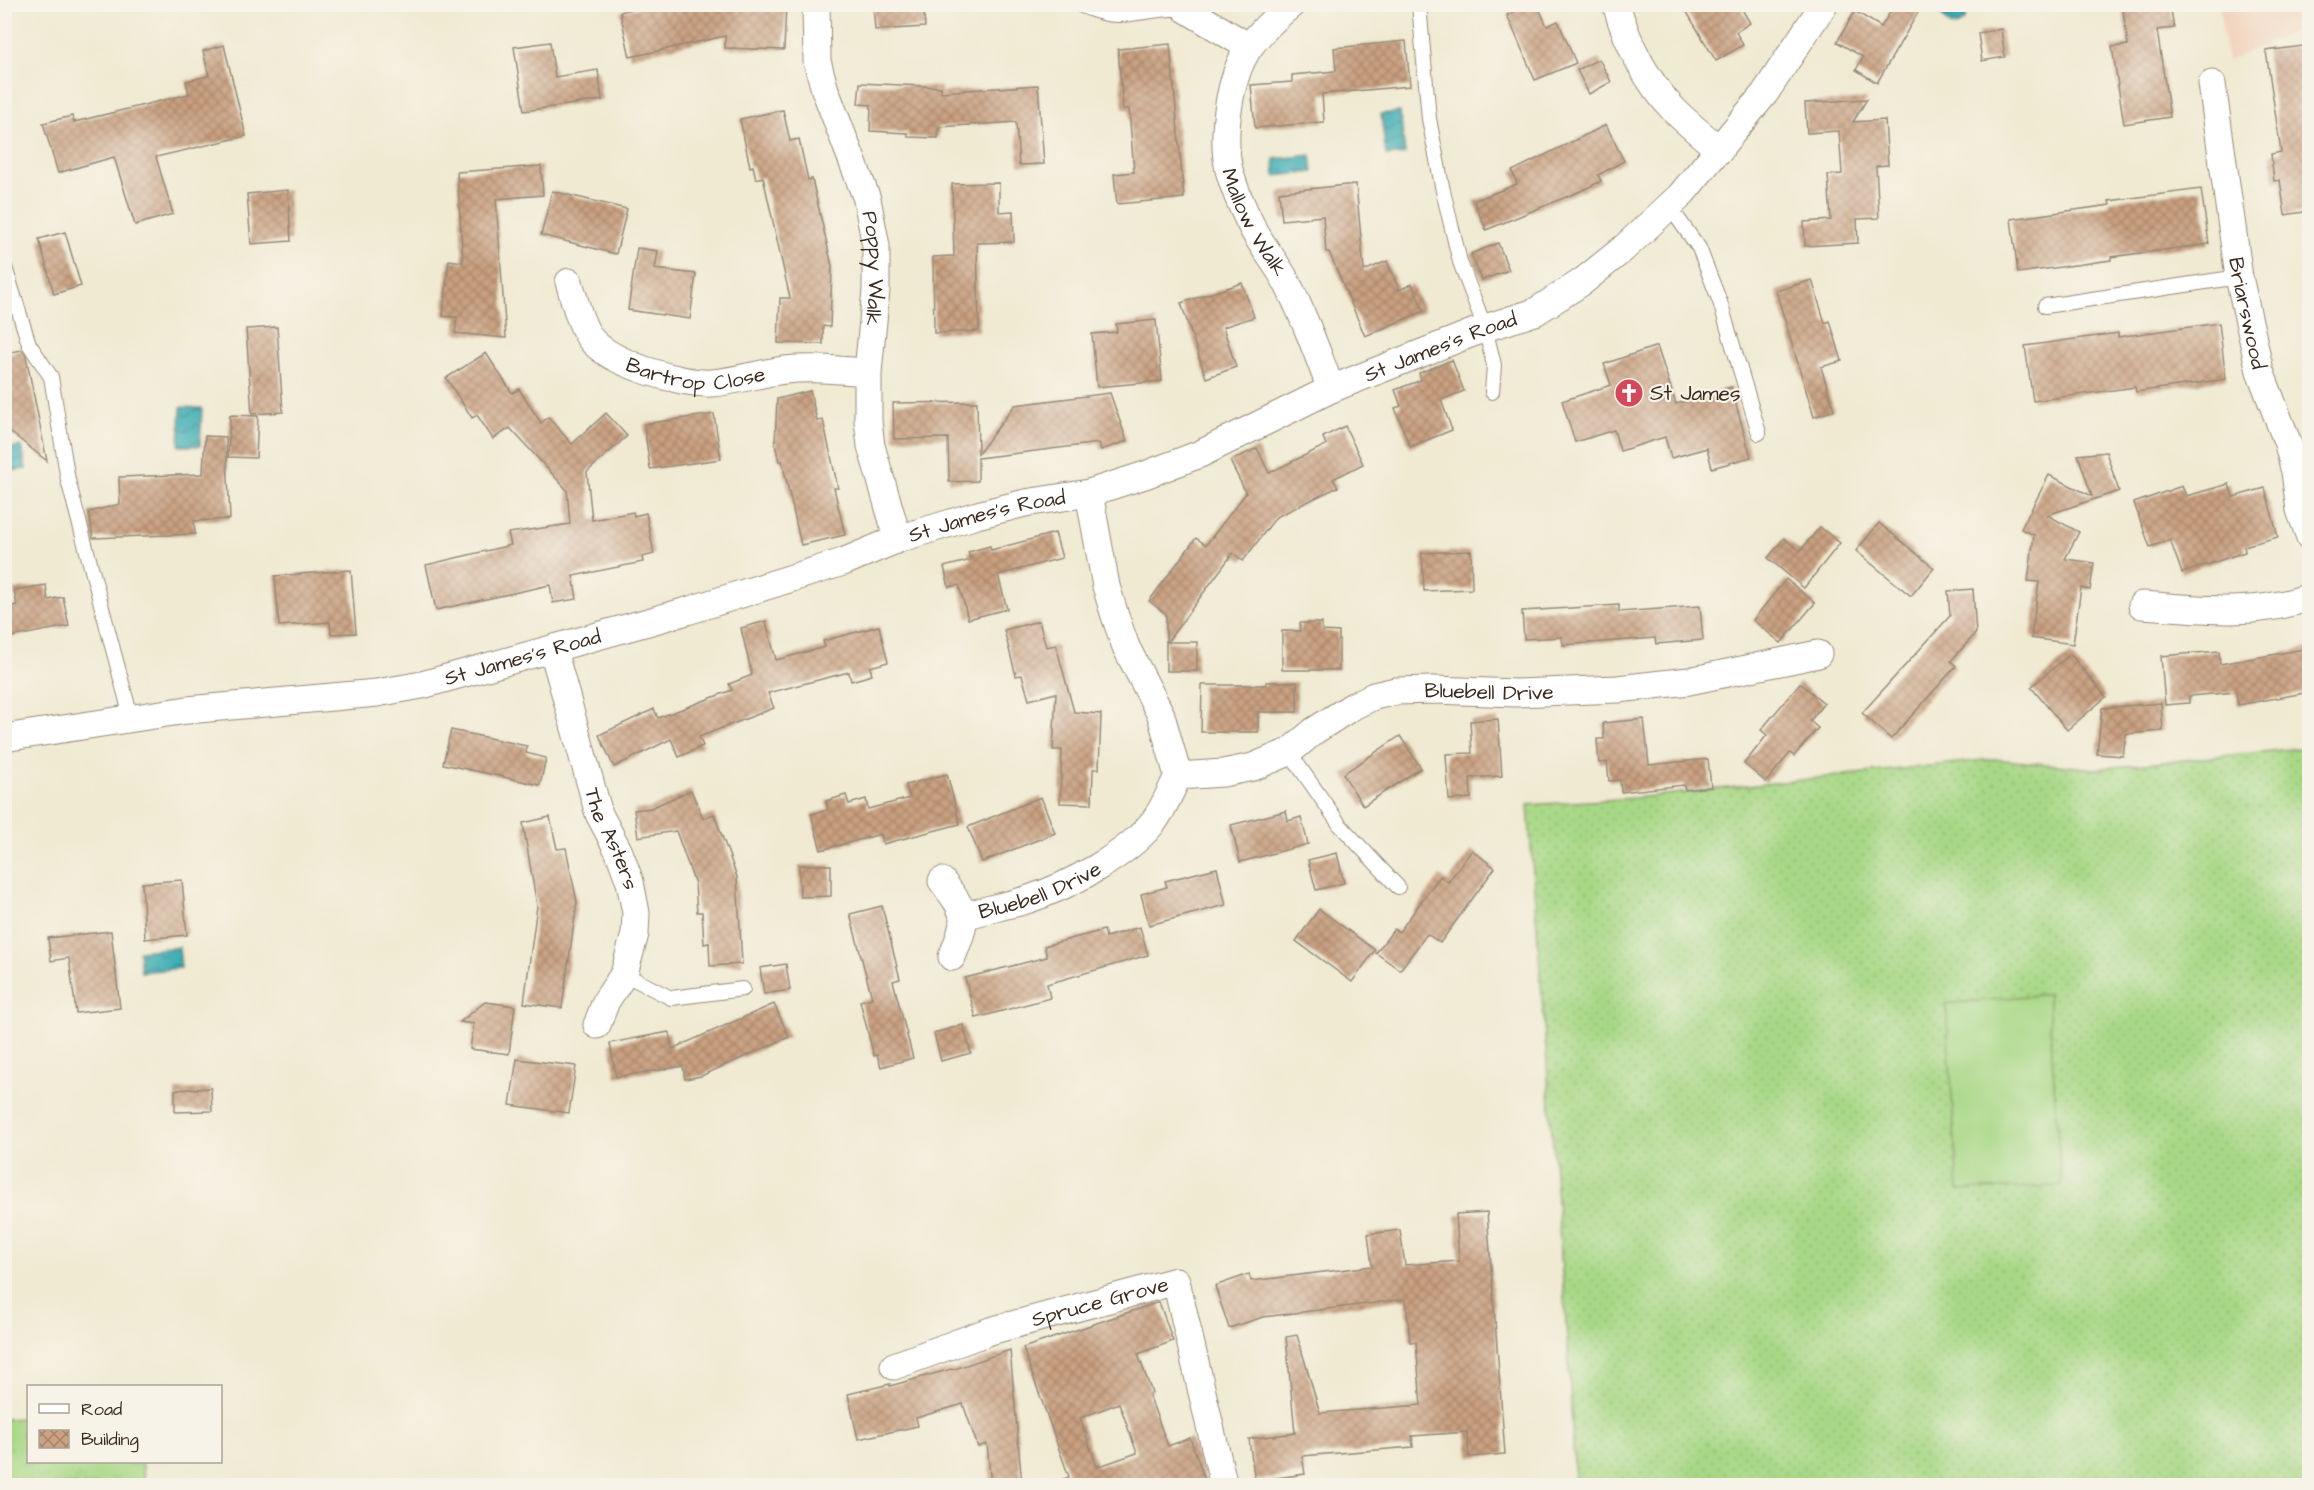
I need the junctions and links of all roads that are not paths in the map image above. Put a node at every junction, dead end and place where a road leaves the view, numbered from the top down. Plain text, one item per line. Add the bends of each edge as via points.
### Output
1 (816, 4) edge
2 (1077, 4) edge
3 (1292, 4) edge
4 (1419, 4) edge
5 (1616, 4) edge
6 (1824, 4) edge
7 (1186, 9) joint
8 (1249, 47) junction
9 (2212, 84) dead end
10 (1720, 150) junction
11 (1669, 206) junction
12 (4, 264) edge
13 (2239, 277) junction
14 (568, 282) dead end
15 (2045, 306) dead end
16 (1485, 328) junction
17 (868, 372) junction
18 (1331, 389) junction
19 (1492, 392) dead end
20 (1759, 433) dead end
21 (1089, 492) junction
22 (2310, 537) edge
23 (898, 539) junction
24 (2310, 597) edge
25 (2142, 605) dead end
26 (553, 650) junction
27 (1818, 654) dead end
28 (131, 717) junction
29 (4, 738) edge
30 (1289, 752) junction
31 (1178, 776) junction
32 (942, 881) dead end
33 (1398, 887) dead end
34 (964, 916) junction
35 (952, 957) dead end
36 (624, 974) junction
37 (743, 989) dead end
38 (597, 1025) dead end
39 (894, 1366) dead end
40 (1224, 1485) edge

1 - 17 street, Poppy Walk via 817,61 867,199 876,246
2 - 7 lane via 1098,13 1119,15 1170,7
3 - 8 street, Mallow Walk
4 - 16 lane via 1429,119 1443,191 1460,262
5 - 10 street via 1643,69 1659,92
6 - 10 street, St James's Road via 1765,93
7 - 8 street
8 - 18 street, Mallow Walk via 1228,108 1229,169 1252,228 1287,282
9 - 13 street, Briarswood
10 - 11 street, St James's Road
11 - 16 street, St James's Road via 1582,282 1535,312
11 - 20 lane via 1699,248 1720,302
12 - 28 lane via 29,344 51,377 68,480
13 - 15 lane
13 - 22 street, Briarswood via 2260,371 2288,444 2300,510
14 - 17 street, Bartrop Close via 583,326 604,352 684,381 717,382 812,368
16 - 18 street, St James's Road
16 - 19 lane via 1494,365
17 - 23 street, Poppy Walk via 871,446
18 - 21 street, St James's Road via 1200,454
21 - 23 street, St James's Road via 1025,503
21 - 31 street via 1114,616 1161,715
23 - 26 street, St James's Road via 832,566
24 - 25 street via 2253,610
26 - 28 street, St James's Road via 377,693
26 - 36 street, The Asters via 599,814 630,882 635,934
27 - 30 street, Bluebell Drive via 1689,681 1618,689 1516,693 1396,691 1353,706
28 - 29 street, St James's Road
30 - 31 street, Bluebell Drive via 1253,767
30 - 33 lane via 1340,825
31 - 34 street, Bluebell Drive via 1156,819 1138,839 1112,858 1028,899
32 - 34 street, Bluebell Drive
34 - 35 street, Bluebell Drive
36 - 37 lane via 671,998
36 - 38 street, The Asters via 606,1001
39 - 40 street, Spruce Grove via 990,1331 1176,1281

